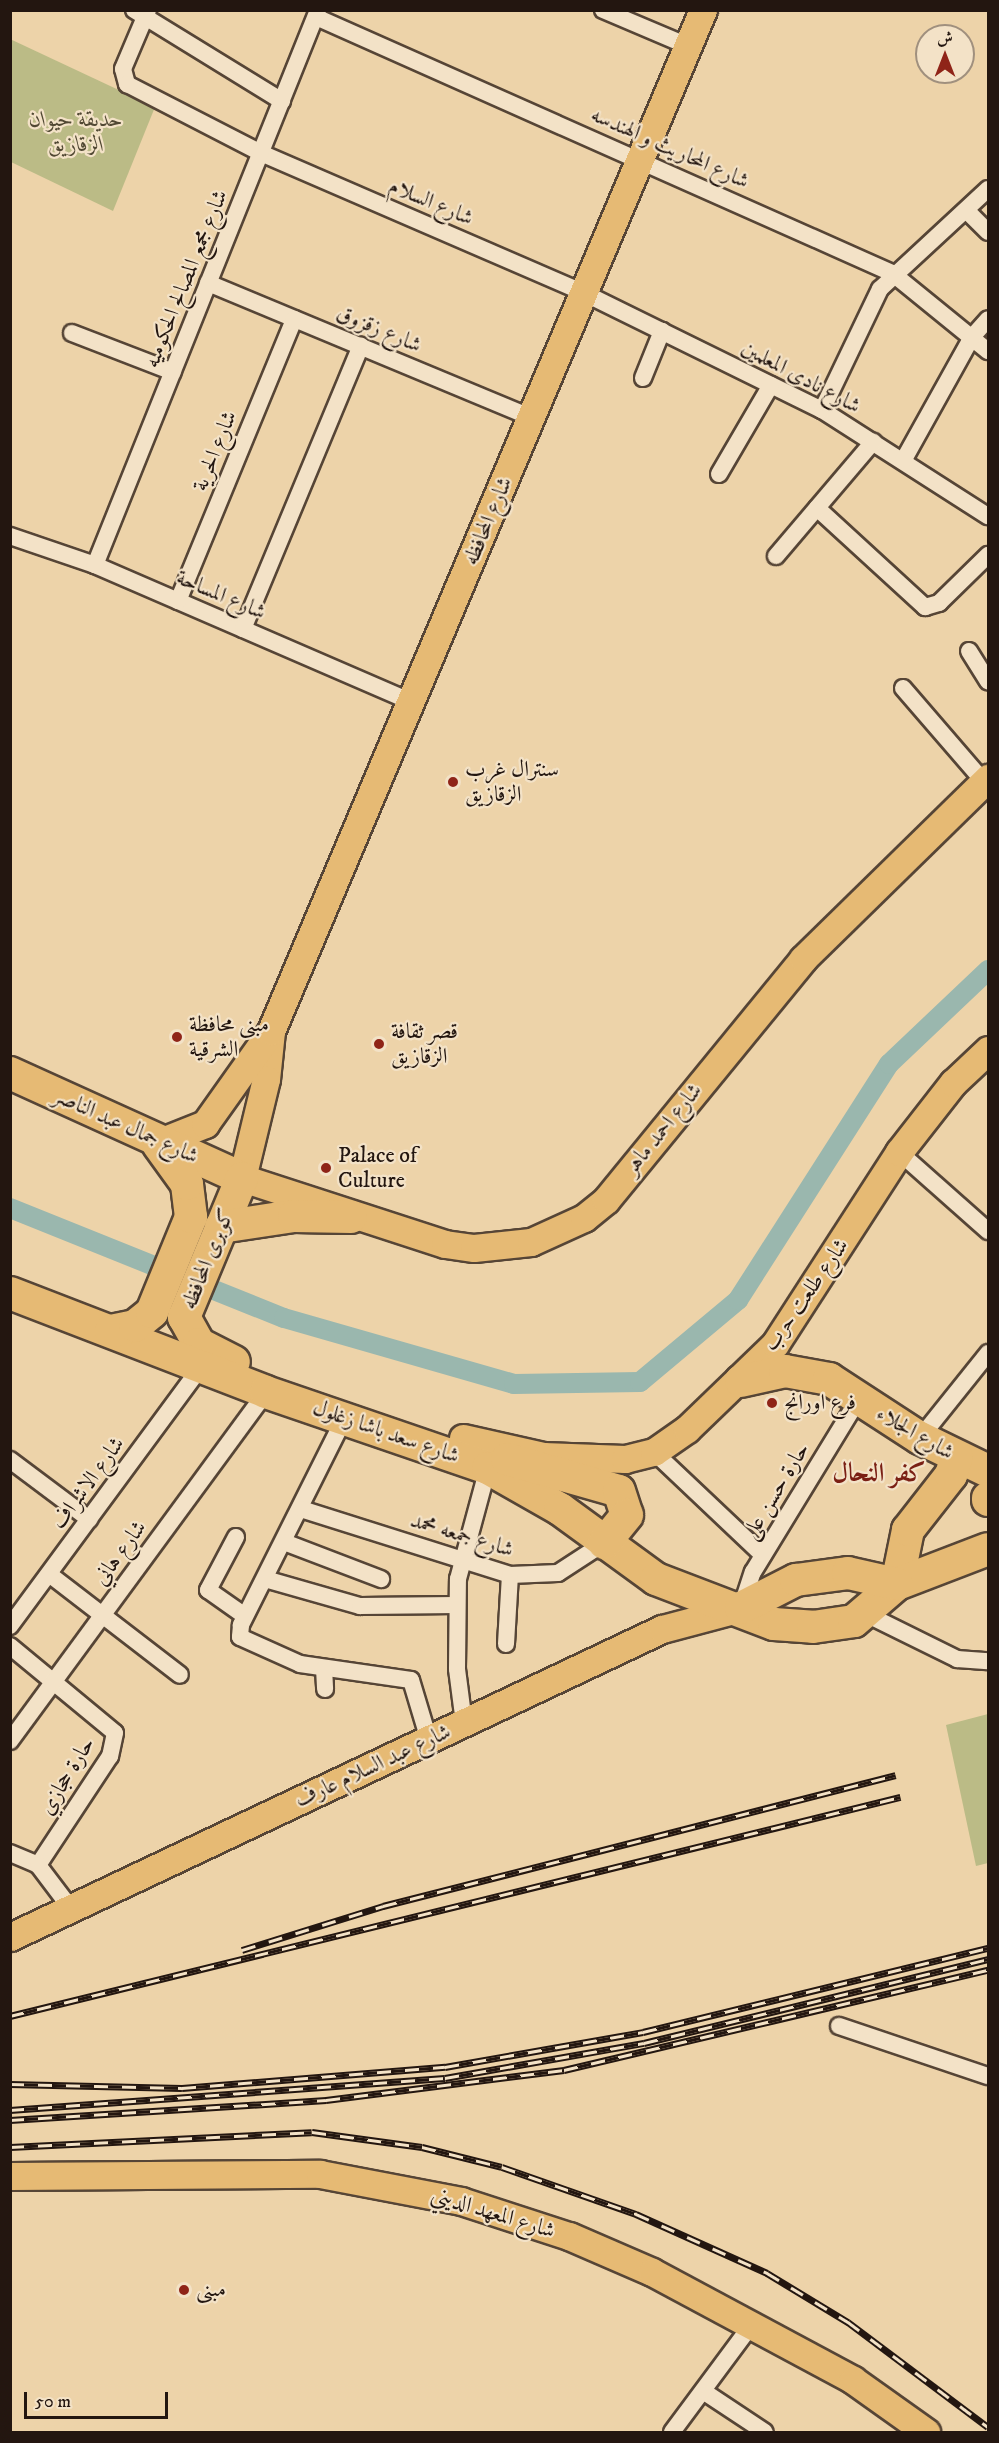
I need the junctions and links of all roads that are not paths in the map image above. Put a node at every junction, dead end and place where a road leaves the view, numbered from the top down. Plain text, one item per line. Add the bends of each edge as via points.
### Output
1 (603, 10) edge
2 (703, 10) edge
3 (142, 13) edge
4 (317, 14) edge
5 (688, 46) junction
6 (282, 101) junction
7 (261, 153) junction
8 (641, 159) junction
9 (988, 189) edge
10 (966, 210) junction
11 (988, 231) edge
12 (892, 273) junction
13 (208, 283) junction
14 (584, 293) junction
15 (294, 319) junction
16 (988, 319) edge
17 (662, 331) junction
18 (72, 333) dead end
19 (972, 337) junction
20 (361, 346) junction
21 (988, 351) edge
22 (172, 372) junction
23 (642, 378) dead end
24 (771, 385) junction
25 (822, 410) junction
26 (532, 418) junction
27 (873, 442) junction
28 (903, 461) junction
29 (719, 474) dead end
30 (817, 508) junction
31 (988, 516) edge
32 (10, 536) edge
33 (988, 555) edge
34 (776, 556) dead end
35 (95, 565) junction
36 (178, 601) junction
37 (243, 629) junction
38 (969, 651) dead end
39 (988, 682) edge
40 (903, 688) dead end
41 (411, 702) junction
42 (986, 780) edge
43 (271, 1031) junction
44 (988, 1050) edge
45 (10, 1073) edge
46 (157, 1143) junction
47 (898, 1152) junction
48 (242, 1178) junction
49 (351, 1217) junction
50 (220, 1229) junction
51 (988, 1231) edge
52 (13, 1300) edge
53 (148, 1316) junction
54 (184, 1319) junction
55 (111, 1331) junction
56 (988, 1353) edge
57 (213, 1363) junction
58 (741, 1381) junction
59 (266, 1392) junction
60 (858, 1400) junction
61 (345, 1417) junction
62 (463, 1438) junction
63 (920, 1438) junction
64 (654, 1452) junction
65 (957, 1457) junction
66 (10, 1460) edge
67 (488, 1468) junction
68 (988, 1471) edge
69 (301, 1509) junction
70 (89, 1519) junction
71 (236, 1537) dead end
72 (284, 1542) junction
73 (604, 1543) junction
74 (988, 1549) edge
75 (763, 1555) junction
76 (461, 1559) junction
77 (49, 1574) junction
78 (510, 1575) junction
79 (265, 1579) junction
80 (381, 1579) dead end
81 (897, 1584) junction
82 (208, 1590) junction
83 (197, 1605) dead end
84 (457, 1605) junction
85 (741, 1608) junction
86 (866, 1614) junction
87 (103, 1615) junction
88 (246, 1616) junction
89 (10, 1626) edge
90 (506, 1644) dead end
91 (10, 1646) edge
92 (988, 1661) edge
93 (324, 1668) junction
94 (180, 1675) dead end
95 (56, 1679) junction
96 (325, 1689) dead end
97 (464, 1723) junction
98 (429, 1740) junction
99 (10, 1741) edge
100 (10, 1853) edge
101 (38, 1865) junction
102 (72, 1910) junction
103 (10, 1937) edge
104 (839, 2026) dead end
105 (988, 2076) edge
106 (10, 2176) edge
107 (753, 2322) junction
108 (703, 2391) junction
109 (672, 2433) edge
110 (765, 2433) edge
111 (926, 2433) edge

1 - 5 street
2 - 5 main road, شارع المحافظه
3 - 6 street
3 - 7 street, شارع السلام via 123,69 125,81
4 - 6 street, شارع مجمع المصالح الحكوميه
4 - 8 street, شارع المحاريث و الهندسه
5 - 8 main road, شارع المحافظه
6 - 7 street, شارع مجمع المصالح الحكوميه
7 - 13 street, شارع مجمع المصالح الحكوميه
7 - 14 street, شارع السلام
8 - 12 street, شارع المحاريث و الهندسه
8 - 14 main road, شارع المحافظه
9 - 10 street
10 - 11 street
10 - 12 street
12 - 19 street, شارع المحاريث و الهندسه
12 - 25 street
13 - 15 street, شارع زقزوق
13 - 22 street, شارع مجمع المصالح الحكوميه
14 - 17 street, شارع نادى المعلمين
14 - 26 main road, شارع المحافظه
15 - 20 street, شارع زقزوق
15 - 36 street, شارع الحرية
16 - 19 street
17 - 23 street
17 - 24 street, شارع نادى المعلمين
18 - 22 street
19 - 21 street, شارع المحاريث و الهندسه
19 - 28 street
20 - 26 street, شارع زقزوق
20 - 37 street
22 - 35 street, شارع مجمع المصالح الحكوميه
24 - 25 street, شارع نادى المعلمين
24 - 29 street
25 - 27 street, شارع نادى المعلمين
26 - 41 main road, شارع المحافظه
27 - 28 street, شارع نادى المعلمين
27 - 30 street
28 - 31 street, شارع نادى المعلمين
30 - 33 street via 925,607 939,603
30 - 34 street
32 - 35 street, شارع المساحة
35 - 36 street, شارع المساحة
36 - 37 street, شارع المساحة
37 - 41 street, شارع المساحة
38 - 39 street
40 - 42 street
41 - 43 main road, شارع المحافظه
42 - 49 main road, شارع احمد ماهر via 803,959 606,1200 584,1218 531,1242 474,1248
43 - 46 main road, شارع المحافظه via 205,1124
43 - 48 main road, شارع المحافظه via 266,1079
44 - 47 main road, شارع طلعت حرب via 953,1083
45 - 46 highway, شارع جمال عبد الناصر
46 - 48 highway, شارع جمال عبد الناصر
46 - 53 highway, كوبرى المحافظه via 187,1184 191,1217
47 - 51 street
47 - 58 main road, شارع طلعت حرب via 800,1312
48 - 49 main road, شارع احمد ماهر
48 - 50 highway, كوبرى المحافظه
49 - 50 highway via 294,1216
50 - 54 highway, كوبرى المحافظه
52 - 55 highway, شارع سعد باشا زغلول
53 - 54 highway
53 - 55 highway
54 - 57 highway, كوبرى المحافظه
55 - 57 highway, شارع سعد باشا زغلول
56 - 63 street
57 - 59 highway, شارع سعد باشا زغلول
57 - 62 highway, شارع سعد باشا زغلول
57 - 70 street, شارع الاشراف
58 - 60 highway, شارع الجلاء via 800,1371 829,1379
58 - 64 main road, شارع طلعت حرب
59 - 61 highway, شارع سعد باشا زغلول
59 - 87 street, شارع هاني
60 - 63 highway, شارع الجلاء
60 - 75 street, حارة حسن على
61 - 67 highway, شارع سعد باشا زغلول
61 - 69 street
62 - 64 main road via 584,1460
62 - 73 highway, شارع سعد باشا زغلول via 540,1472 619,1491 627,1515
63 - 65 highway, شارع الجلاء
64 - 75 street
65 - 68 highway, شارع الجلاء
65 - 81 highway via 951,1475 908,1530
66 - 70 street
67 - 73 highway, شارع سعد باشا زغلول via 560,1509
67 - 76 street
69 - 72 street
69 - 76 street, شارع جمعه محمد
70 - 77 street, شارع الاشراف
71 - 82 street
72 - 79 street
72 - 80 street
73 - 78 street, شارع جمعه محمد via 558,1573
73 - 85 highway, شارع سعد باشا زغلول via 683,1593
74 - 81 highway
75 - 85 street, حارة حسن على
76 - 78 street, شارع جمعه محمد
76 - 84 street
77 - 87 street
77 - 89 street, شارع الاشراف
78 - 90 street
79 - 84 street via 360,1606
79 - 88 street
81 - 85 highway via 848,1573 796,1580
81 - 86 highway
82 - 83 street
82 - 88 street
84 - 97 street
85 - 86 highway, شارع سعد باشا زغلول via 774,1624 813,1627
85 - 97 main road, شارع عبد السلام عارف via 662,1629
86 - 92 street via 957,1659
87 - 94 street
87 - 95 street, شارع هاني
88 - 93 street via 239,1631 244,1642
91 - 95 street, حارة حجازي
93 - 96 street
93 - 98 street via 411,1680
95 - 99 street, شارع هاني
95 - 101 street, حارة حجازي via 108,1722 114,1743
97 - 98 main road, شارع عبد السلام عارف
98 - 102 main road, شارع عبد السلام عارف
100 - 101 street
101 - 102 street
102 - 103 main road, شارع عبد السلام عارف
104 - 105 street
106 - 107 main road, شارع المعهد الديني via 238,2172 320,2174 388,2183 569,2236
107 - 108 street
107 - 111 main road, شارع المعهد الديني via 853,2380
108 - 109 street
108 - 110 street

